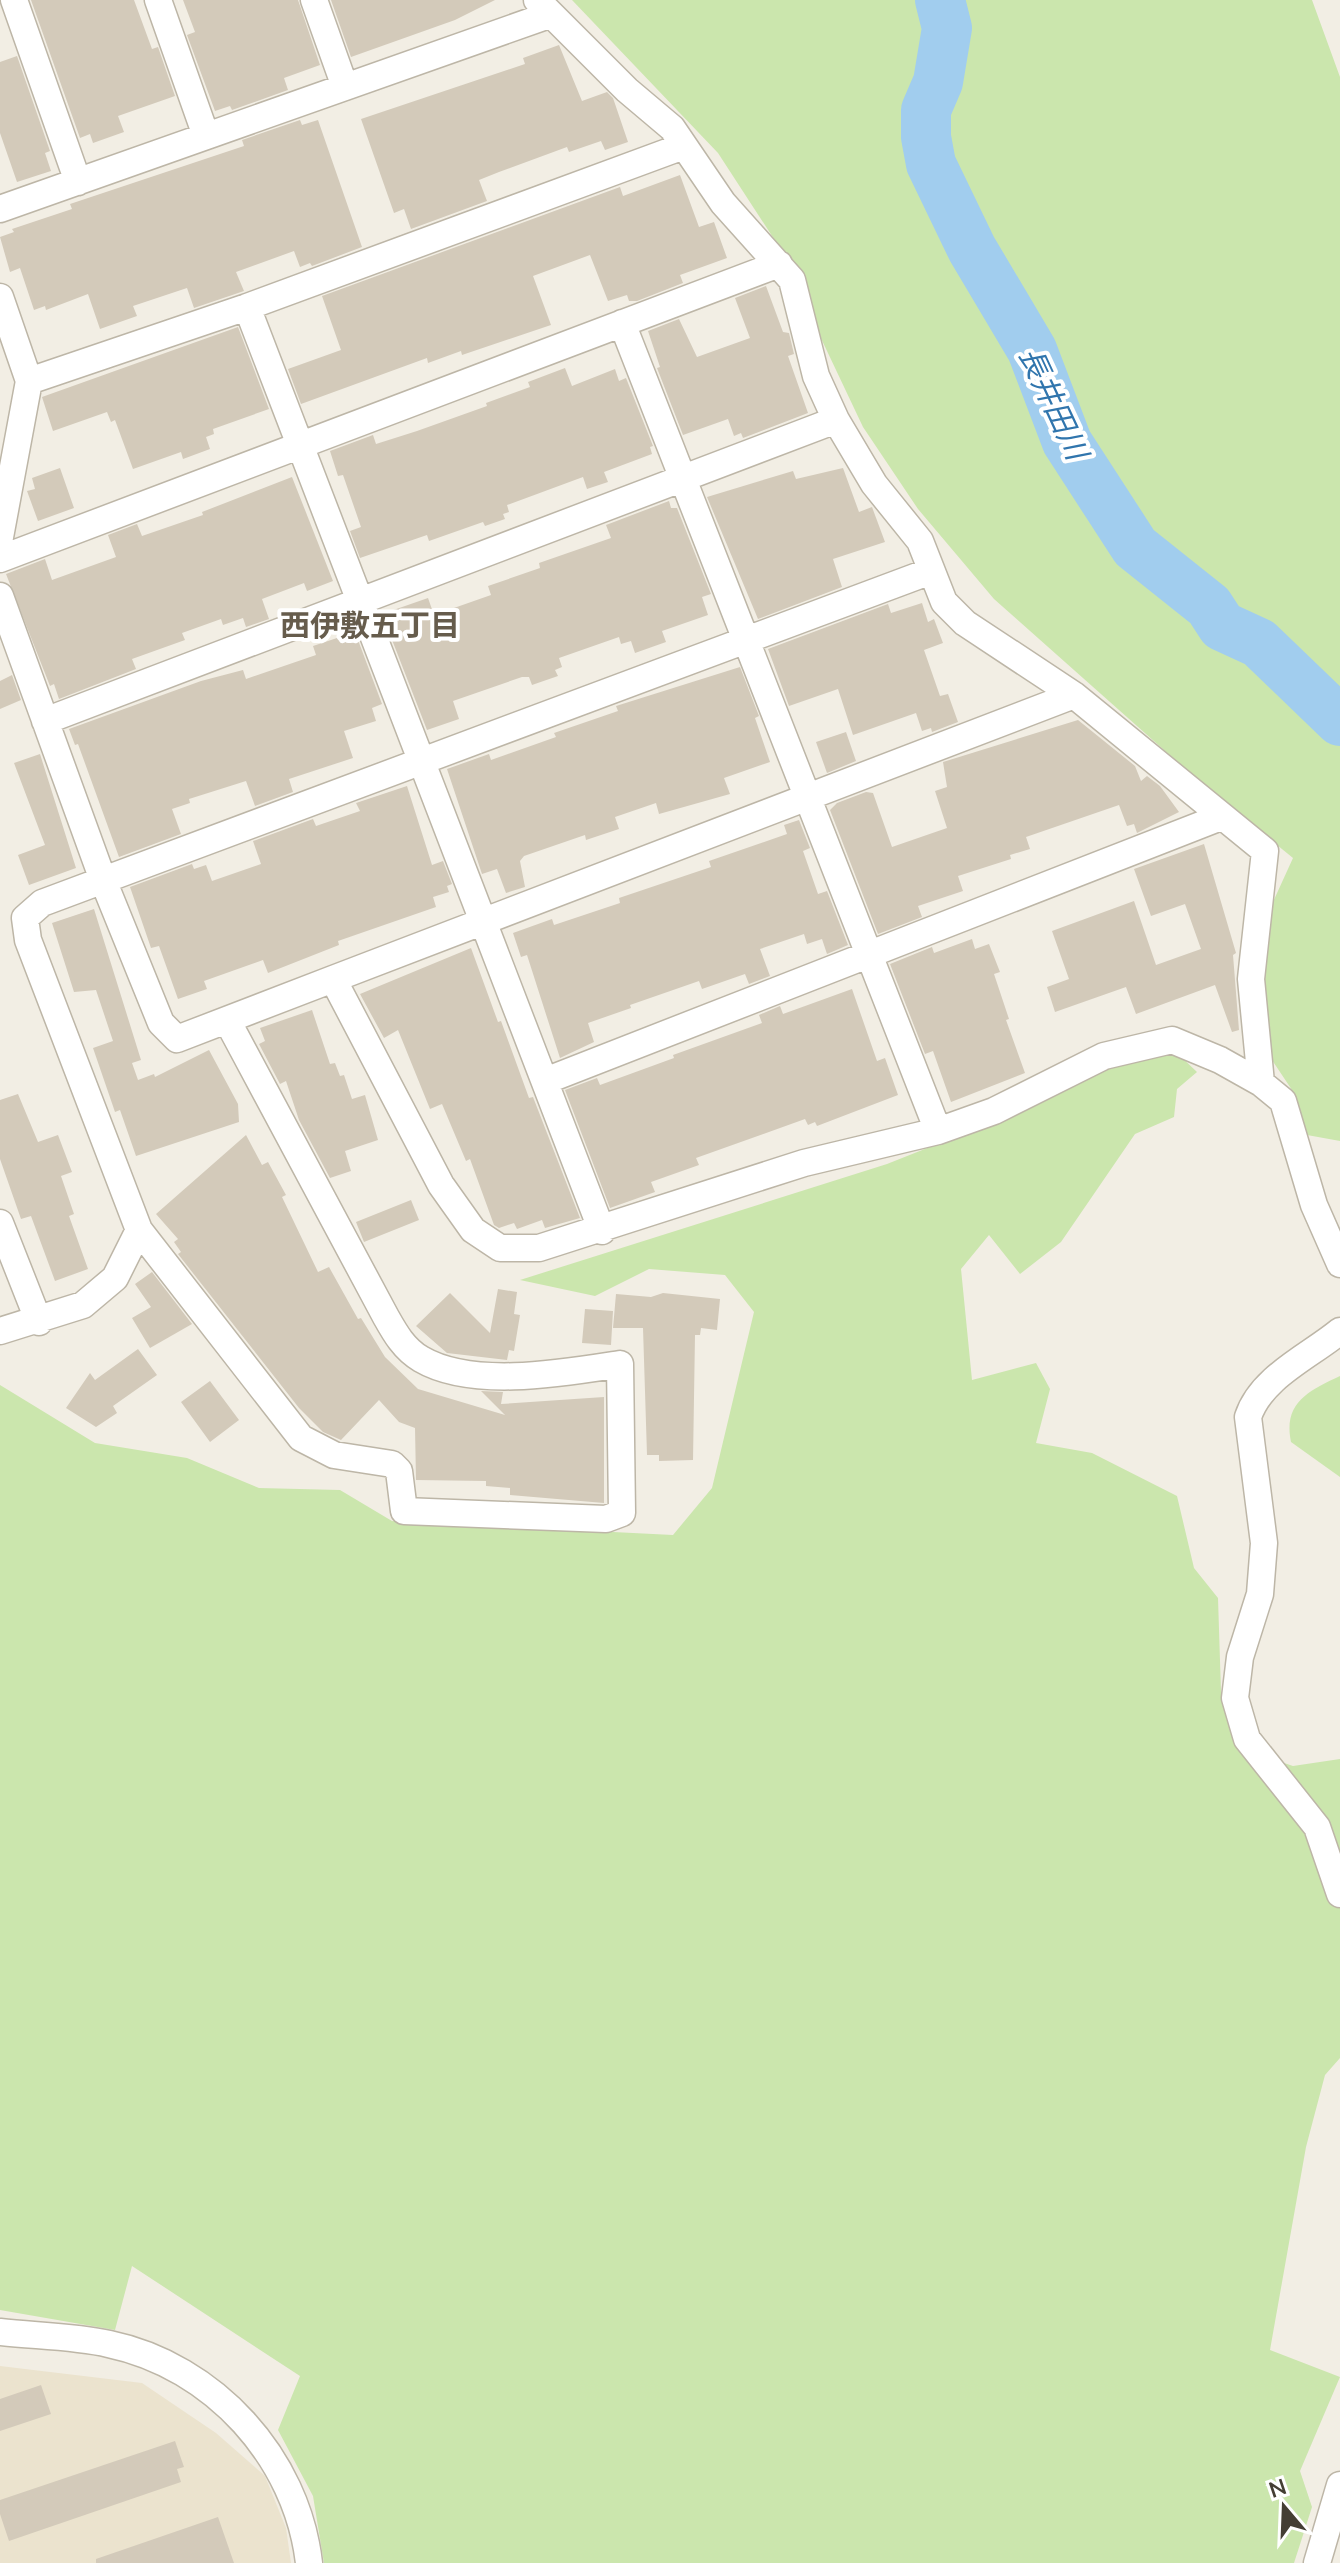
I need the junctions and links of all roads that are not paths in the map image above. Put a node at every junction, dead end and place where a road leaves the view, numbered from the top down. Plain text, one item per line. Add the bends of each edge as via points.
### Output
1 (14, 0) edge
2 (158, 0) edge
3 (314, 0) edge
4 (543, 7) edge
5 (345, 87) junction
6 (206, 136) junction
7 (681, 147) junction
8 (78, 182) junction
9 (0, 209) edge
10 (779, 264) junction
11 (0, 297) edge
12 (247, 307) junction
13 (622, 323) junction
14 (29, 381) junction
15 (836, 420) junction
16 (300, 446) junction
17 (683, 478) junction
18 (0, 537) edge
19 (0, 559) edge
20 (931, 571) junction
21 (0, 596) edge
22 (360, 601) junction
23 (746, 640) junction
24 (1074, 695) junction
25 (45, 721) junction
26 (422, 761) junction
27 (807, 797) junction
28 (1221, 817) junction
29 (103, 880) junction
30 (483, 922) junction
31 (869, 955) junction
32 (333, 979) junction
33 (227, 1020) junction
34 (545, 1081) junction
35 (1261, 1083) junction
36 (938, 1131) junction
37 (0, 1223) edge
38 (139, 1230) junction
39 (602, 1231) junction
40 (1340, 1264) edge
41 (39, 1322) junction
42 (0, 1331) edge
43 (1340, 1331) edge
44 (1340, 1894) edge
45 (0, 2332) edge
46 (1340, 2485) edge
47 (309, 2563) edge
48 (1317, 2563) edge

1 - 8 street
2 - 6 street
3 - 5 street
4 - 5 street
4 - 7 street via 672,128
5 - 6 street
6 - 8 street
7 - 10 street
7 - 12 street
8 - 9 street
10 - 13 street
10 - 15 street via 792,280 816,376
11 - 14 street
12 - 14 street
12 - 16 street
13 - 16 street
13 - 17 street
14 - 18 street
15 - 17 street
15 - 20 street via 874,484 920,541
16 - 19 street
16 - 22 street
17 - 22 street
17 - 23 street
20 - 23 street
20 - 24 street via 944,602 965,623
21 - 25 street
22 - 25 street
22 - 26 street
23 - 26 street
23 - 27 street
24 - 27 street
24 - 28 street
25 - 29 street
26 - 29 street
26 - 30 street
27 - 30 street
27 - 31 street
28 - 31 street
28 - 35 street via 1265,851 1251,979
29 - 33 street via 161,1023 177,1039
29 - 38 street via 42,903 25,918 28,940
30 - 32 street
30 - 34 street
31 - 34 street
31 - 36 street
32 - 33 street
32 - 39 street via 441,1185 473,1230 500,1248 539,1248
33 - 38 street via 401,1342 420,1358 454,1373 550,1375 620,1364 622,1513 606,1519 404,1511 399,1471 392,1464 334,1455 301,1438
34 - 39 street
35 - 36 street via 1172,1040 1158,1042 1104,1056 994,1111
35 - 40 street via 1283,1101 1314,1205
36 - 39 street via 804,1163
37 - 41 street
38 - 41 street via 115,1278 83,1305
41 - 42 street
43 - 44 street via 1272,1381 1248,1417 1264,1543 1260,1594 1235,1688 1247,1739 1317,1827
45 - 47 street via 110,2344 163,2364 230,2407 283,2473 296,2502
46 - 48 street

